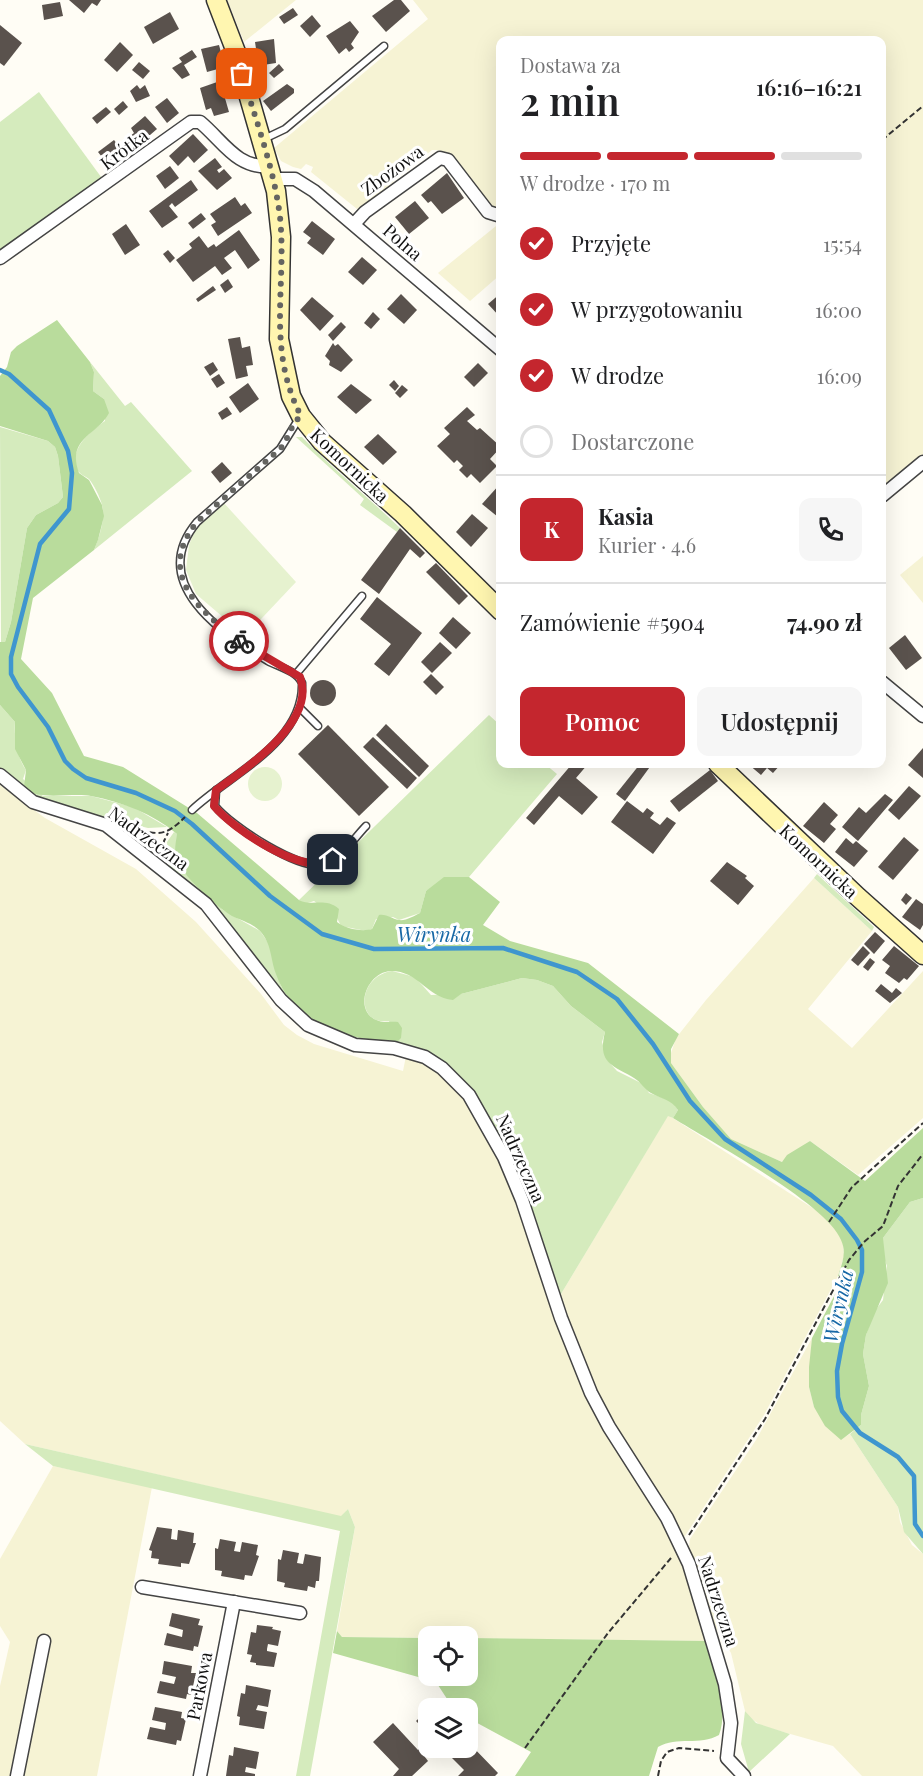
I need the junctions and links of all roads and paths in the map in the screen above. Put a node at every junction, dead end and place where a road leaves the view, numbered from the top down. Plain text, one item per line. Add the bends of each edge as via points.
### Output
1 (216, 0) edge
2 (384, 46) dead end
3 (923, 106) edge
4 (886, 137) edge
5 (262, 139) junction
6 (272, 172) junction
7 (496, 214) edge
8 (354, 224) junction
9 (0, 258) edge
10 (496, 346) edge
11 (301, 416) junction
12 (923, 462) edge
13 (886, 492) edge
14 (362, 596) dead end
15 (496, 606) edge
16 (296, 674) junction
17 (886, 685) edge
18 (299, 707) junction
19 (923, 716) edge
20 (318, 726) dead end
21 (722, 768) edge
22 (0, 775) edge
23 (216, 790) junction
24 (192, 810) dead end
25 (177, 826) dead end
26 (366, 826) dead end
27 (128, 827) dead end
28 (923, 955) edge
29 (923, 1123) edge
30 (923, 1154) edge
31 (829, 1222) dead end
32 (681, 1547) junction
33 (142, 1587) dead end
34 (234, 1602) junction
35 (300, 1613) dead end
36 (44, 1641) dead end
37 (525, 1748) dead end
38 (727, 1758) junction
39 (17, 1776) edge
40 (200, 1776) edge
41 (658, 1776) edge
42 (744, 1776) edge

1 - 5 street, Komornicka
2 - 5 lane via 282,132
3 - 4 path
5 - 6 street, Komornicka
6 - 8 street, Polna via 303,183
6 - 9 street, Krótka via 242,162 200,122 191,122
6 - 11 street, Komornicka via 281,237 280,350 287,385
7 - 8 street, Zbożowa via 488,212 448,160 440,158
8 - 10 street, Polna
11 - 15 street, Komornicka via 336,456 412,523
11 - 16 lane via 280,449 197,522 185,540 180,563 184,585 202,612 248,648
12 - 13 street
14 - 16 lane
16 - 18 lane via 302,683
17 - 19 street
18 - 20 lane
18 - 23 lane via 294,720 268,749
21 - 28 street, Komornicka
22 - 32 street, Nadrzeczna via 33,802 106,825 206,904 281,1000 308,1025 355,1045 408,1051 457,1081 482,1114 504,1157 591,1393
23 - 24 lane
23 - 26 lane via 214,806 238,828 311,864 326,865
25 - 27 path via 159,834
29 - 31 path via 863,1177
30 - 32 path via 898,1186 883,1226 855,1251 765,1419
32 - 37 path via 608,1633
32 - 38 street, Nadrzeczna via 703,1604 725,1684 731,1723
33 - 34 street
34 - 35 street
34 - 40 street, Parkowa
36 - 39 street
38 - 41 path via 705,1748 673,1749 663,1756
38 - 42 street

